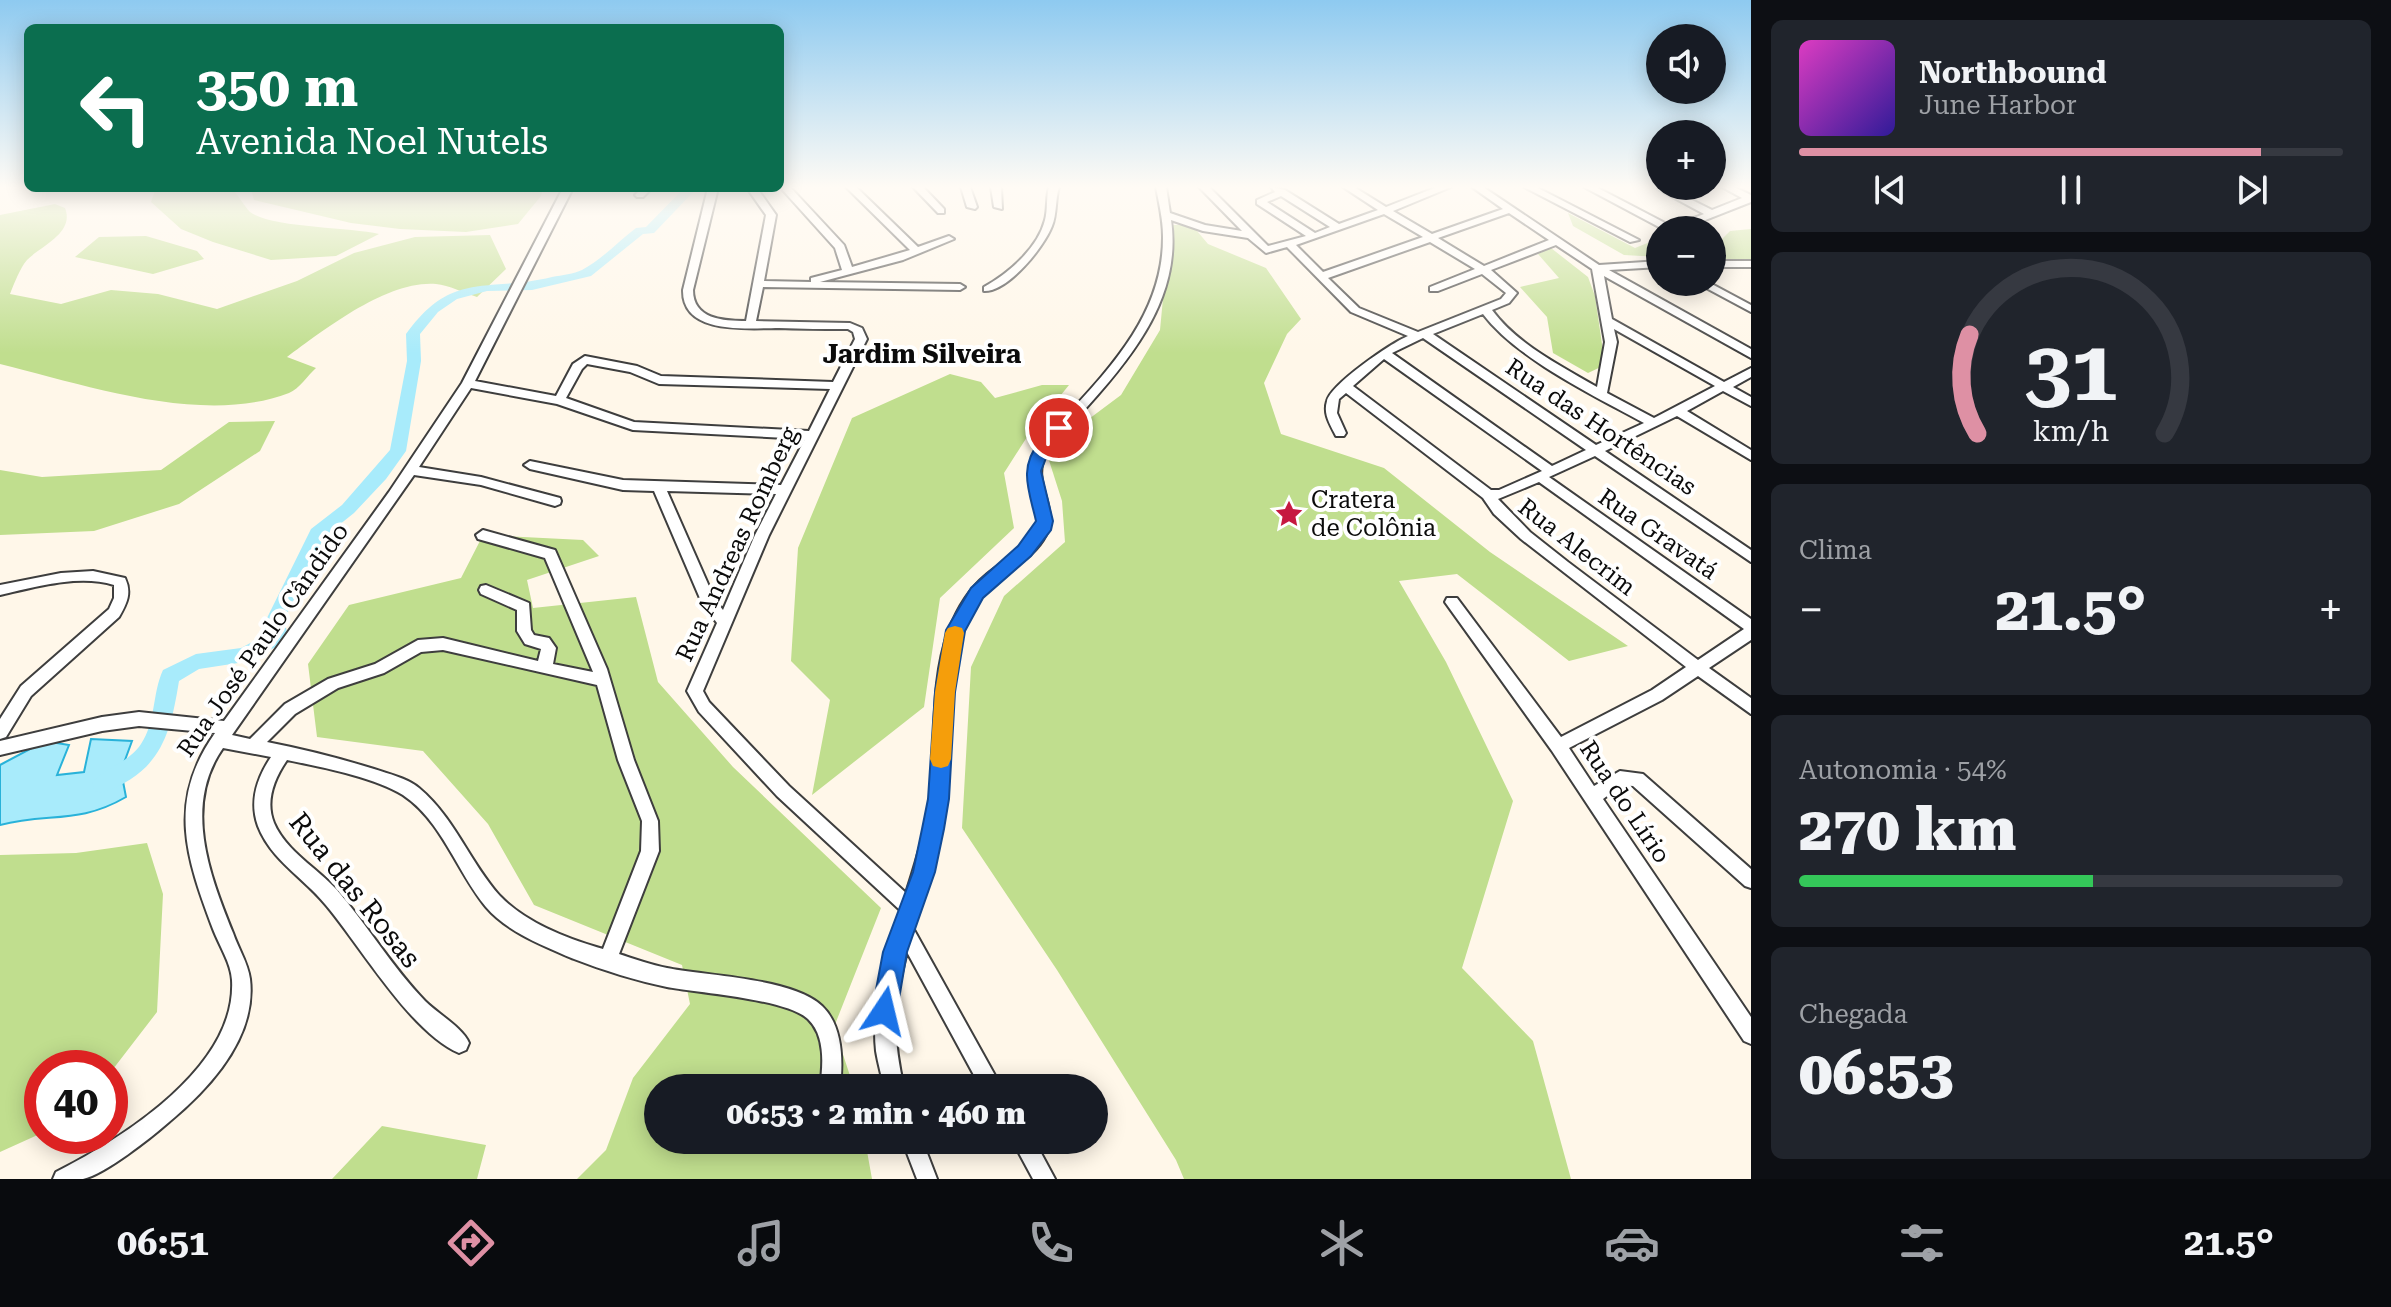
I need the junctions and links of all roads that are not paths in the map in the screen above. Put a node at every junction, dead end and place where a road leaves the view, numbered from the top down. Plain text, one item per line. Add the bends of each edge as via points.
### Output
1 (541, 242) edge
2 (700, 242) edge
3 (766, 242) edge
4 (835, 242) edge
5 (907, 242) edge
6 (940, 242) edge
7 (1037, 242) edge
8 (1168, 242) edge
9 (1255, 242) edge
10 (1299, 242) edge
11 (1421, 242) edge
12 (1439, 242) edge
13 (1553, 242) edge
14 (1558, 242) edge
15 (1290, 245) junction
16 (915, 250) junction
17 (1726, 264) edge
18 (1646, 265) edge
19 (1748, 265) edge
20 (1597, 268) junction
21 (1484, 270) junction
22 (848, 271) junction
23 (1323, 276) junction
24 (759, 284) junction
25 (802, 284) junction
26 (960, 287) dead end
27 (988, 289) dead end
28 (1434, 289) dead end
29 (1726, 296) edge
30 (1751, 309) edge
31 (1486, 310) junction
32 (1610, 322) junction
33 (750, 326) junction
34 (1421, 335) junction
35 (1384, 353) junction
36 (1751, 354) edge
37 (1751, 372) edge
38 (468, 384) junction
39 (837, 386) junction
40 (1345, 386) junction
41 (1725, 386) junction
42 (1601, 396) junction
43 (559, 400) junction
44 (1751, 402) edge
45 (1678, 411) junction
46 (1654, 423) junction
47 (1340, 433) dead end
48 (813, 435) junction
49 (1594, 450) junction
50 (1751, 456) edge
51 (530, 465) dead end
52 (411, 470) junction
53 (1545, 474) junction
54 (658, 485) junction
55 (784, 490) junction
56 (1488, 495) junction
57 (555, 501) dead end
58 (483, 535) dead end
59 (1751, 557) edge
60 (0, 590) edge
61 (486, 590) dead end
62 (1452, 602) dead end
63 (724, 621) junction
64 (1751, 629) edge
65 (1699, 667) junction
66 (544, 668) junction
67 (603, 680) junction
68 (1751, 707) edge
69 (0, 732) edge
70 (224, 734) junction
71 (254, 745) junction
72 (1558, 746) junction
73 (0, 748) edge
74 (284, 752) junction
75 (1592, 797) junction
76 (1751, 880) edge
77 (911, 909) junction
78 (904, 929) junction
79 (608, 959) junction
80 (1751, 1034) edge
81 (459, 1043) dead end
82 (832, 1074) edge
83 (891, 1074) edge
84 (984, 1074) edge
85 (917, 1154) edge
86 (1030, 1154) edge
87 (63, 1179) edge
88 (927, 1179) edge
89 (1045, 1179) edge

1 - 38 street, Rua José Paulo Cândido
2 - 33 street via 688,303 708,320
3 - 24 street
4 - 22 street
5 - 16 street
6 - 16 street
7 - 27 street via 1018,270
8 - 77 street via 1155,311 1034,464 1042,530 977,593 956,630 945,692 938,799
9 - 15 street via 1264,250
10 - 15 street
11 - 23 street
12 - 21 street
13 - 21 street
14 - 20 street
15 - 23 street
16 - 22 street
17 - 19 street
18 - 20 street
20 - 32 street
20 - 36 street
21 - 28 street
21 - 31 street via 1512,293
22 - 25 street
23 - 34 street via 1355,310
24 - 25 street
24 - 33 street
25 - 26 street
29 - 30 street
31 - 34 street
31 - 42 street via 1503,331
32 - 41 street
32 - 42 street via 1609,367
33 - 39 street, Rua Andreas Romberg via 858,330 861,339
34 - 35 street
34 - 49 street, Rua das Hortências
35 - 40 street
35 - 53 street, Rua Gravatá
37 - 41 street
38 - 43 street
38 - 52 street, Rua José Paulo Cândido
39 - 43 street via 659,380 585,360
39 - 48 street, Rua Andreas Romberg
40 - 47 street via 1331,404
40 - 56 street, Rua Alecrim
41 - 44 street
41 - 45 street
42 - 46 street
43 - 48 street via 633,426
45 - 46 street
45 - 50 street
46 - 49 street
48 - 55 street, Rua Andreas Romberg
49 - 53 street
49 - 59 street, Rua das Hortências
51 - 54 street via 605,483
52 - 57 street
52 - 70 street, Rua José Paulo Cândido
53 - 56 street
53 - 64 street, Rua Gravatá
54 - 55 street
54 - 63 street via 709,603
55 - 63 street, Rua Andreas Romberg
56 - 65 street, Rua Alecrim via 1498,511 1553,557
58 - 67 street via 550,554
60 - 69 street via 95,576 112,578 123,590 114,613 26,691
61 - 66 street via 524,607 524,631 530,640 549,648
62 - 72 street, Rua do Lírio
63 - 77 street, Rua Andreas Romberg via 695,686 696,696 783,791
64 - 65 street
65 - 68 street, Rua Alecrim
65 - 72 street
66 - 67 street
66 - 71 street via 443,644 418,646 379,669 333,683 290,709
67 - 79 street via 652,836
70 - 71 street
70 - 73 street via 149,719 102,724
70 - 87 street, Rua José Paulo Cândido via 197,777 191,814 192,840 241,980 229,1036 203,1076 141,1136
71 - 74 street
72 - 75 street, Rua do Lírio
74 - 79 street via 334,763 412,792 512,919 578,951
74 - 81 street, Rua das Rosas via 270,770 262,798 272,835 335,902 407,999
75 - 76 street via 1620,778 1637,779
75 - 80 street, Rua do Lírio
77 - 78 street
78 - 83 street via 884,1011
78 - 84 street
79 - 82 street via 675,979 792,998 816,1013 828,1034
85 - 88 street
86 - 89 street

